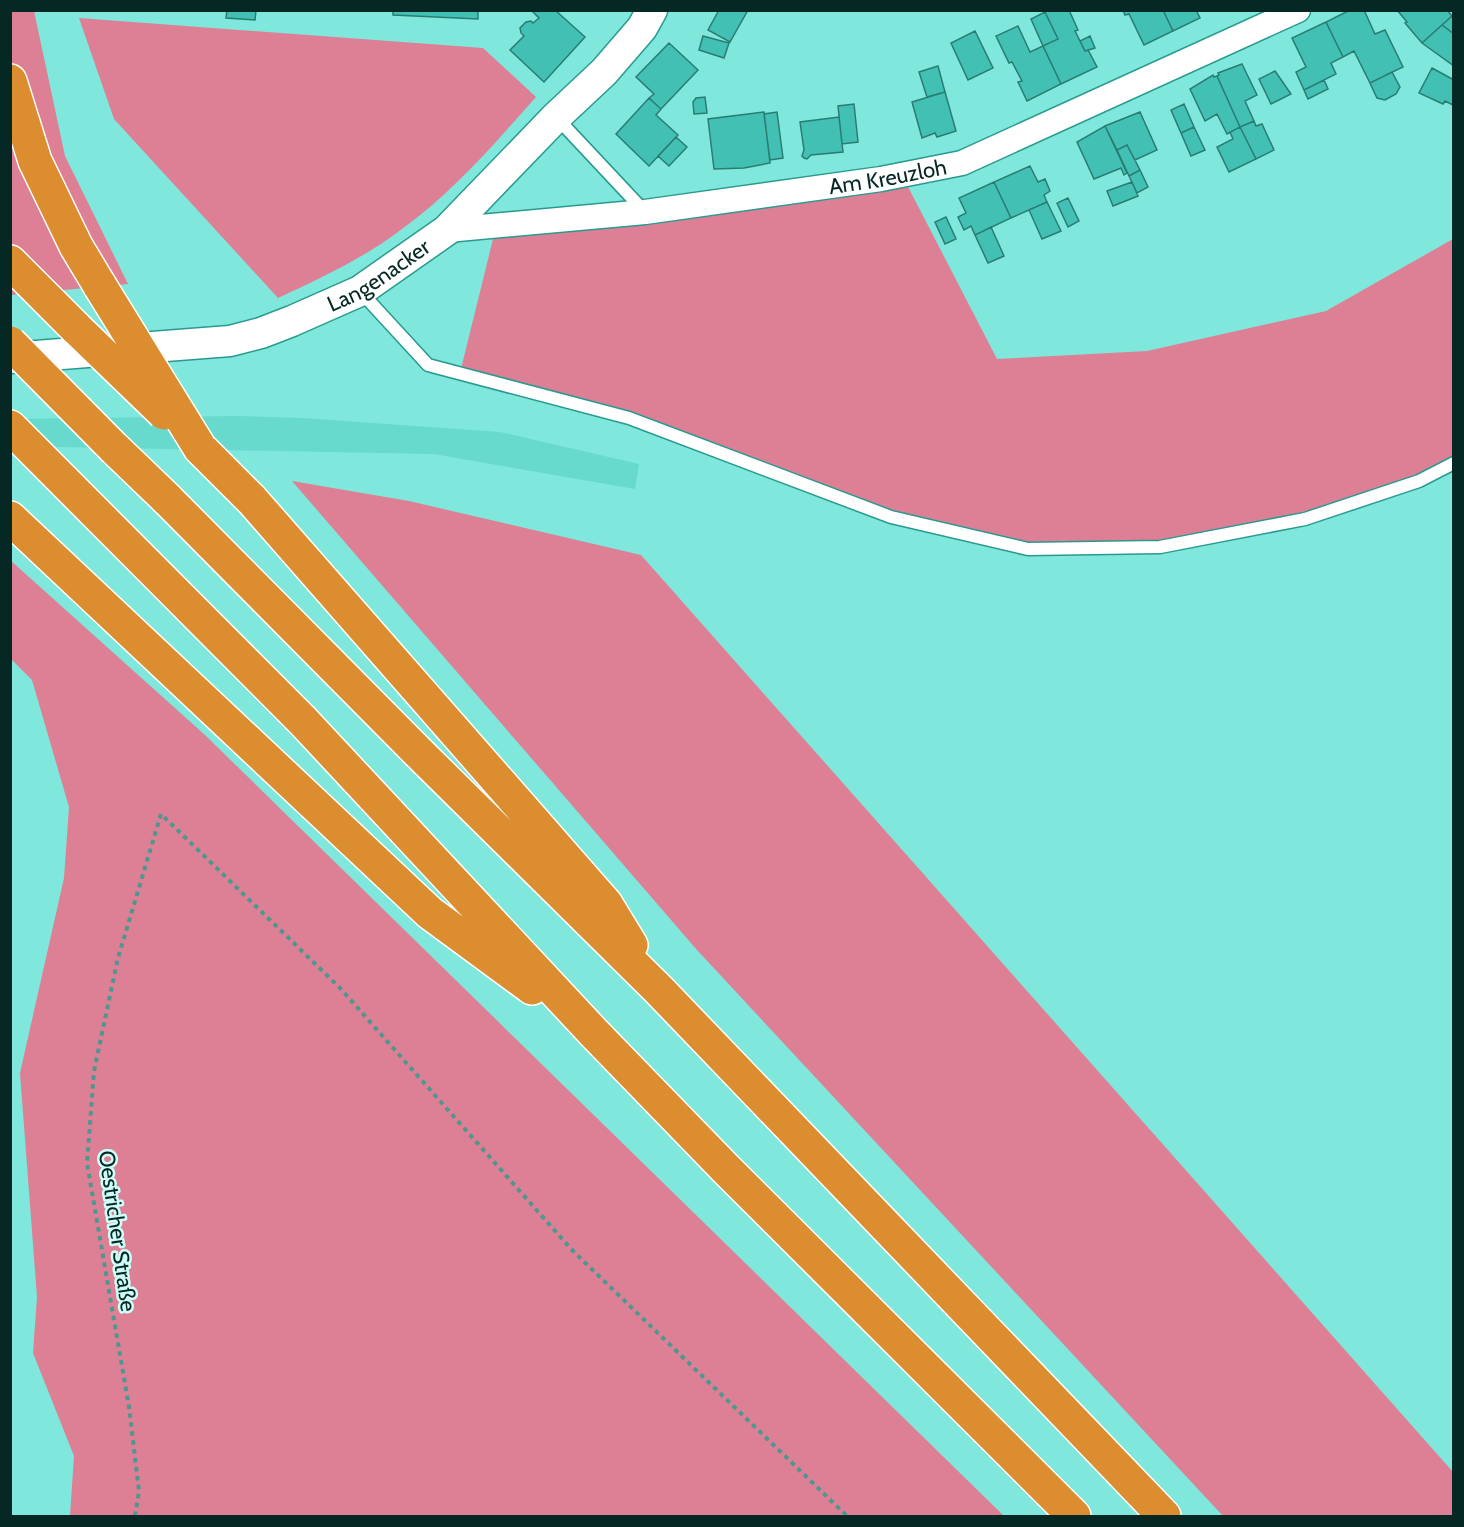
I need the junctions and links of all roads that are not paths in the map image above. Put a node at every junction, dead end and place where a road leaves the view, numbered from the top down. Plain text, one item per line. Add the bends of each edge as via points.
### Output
1 (652, 10) edge
2 (1298, 10) edge
3 (10, 81) edge
4 (556, 117) junction
5 (645, 212) junction
6 (447, 230) junction
7 (10, 262) edge
8 (360, 291) junction
9 (10, 344) edge
10 (10, 358) edge
11 (10, 427) edge
12 (200, 448) junction
13 (1454, 463) edge
14 (10, 518) edge
15 (659, 990) junction
16 (594, 1033) junction
17 (1074, 1516) edge
18 (1164, 1516) edge

1 - 4 street, Langenacker via 642,28 604,72
2 - 5 street, Am Kreuzloh via 962,164
3 - 12 highway, bridge via 35,161 76,246
4 - 5 lane
4 - 6 street, Langenacker
5 - 6 street, Am Kreuzloh
6 - 8 street, Langenacker
7 - 12 highway, bridge
8 - 10 street, Langenacker via 261,333 230,341
8 - 13 lane via 428,365 629,418 891,517 1028,549 1160,547 1305,519 1419,481
9 - 15 highway, bridge
11 - 16 highway via 303,721
12 - 15 highway via 252,500 606,904
14 - 16 highway via 430,913
15 - 18 highway
16 - 17 highway

